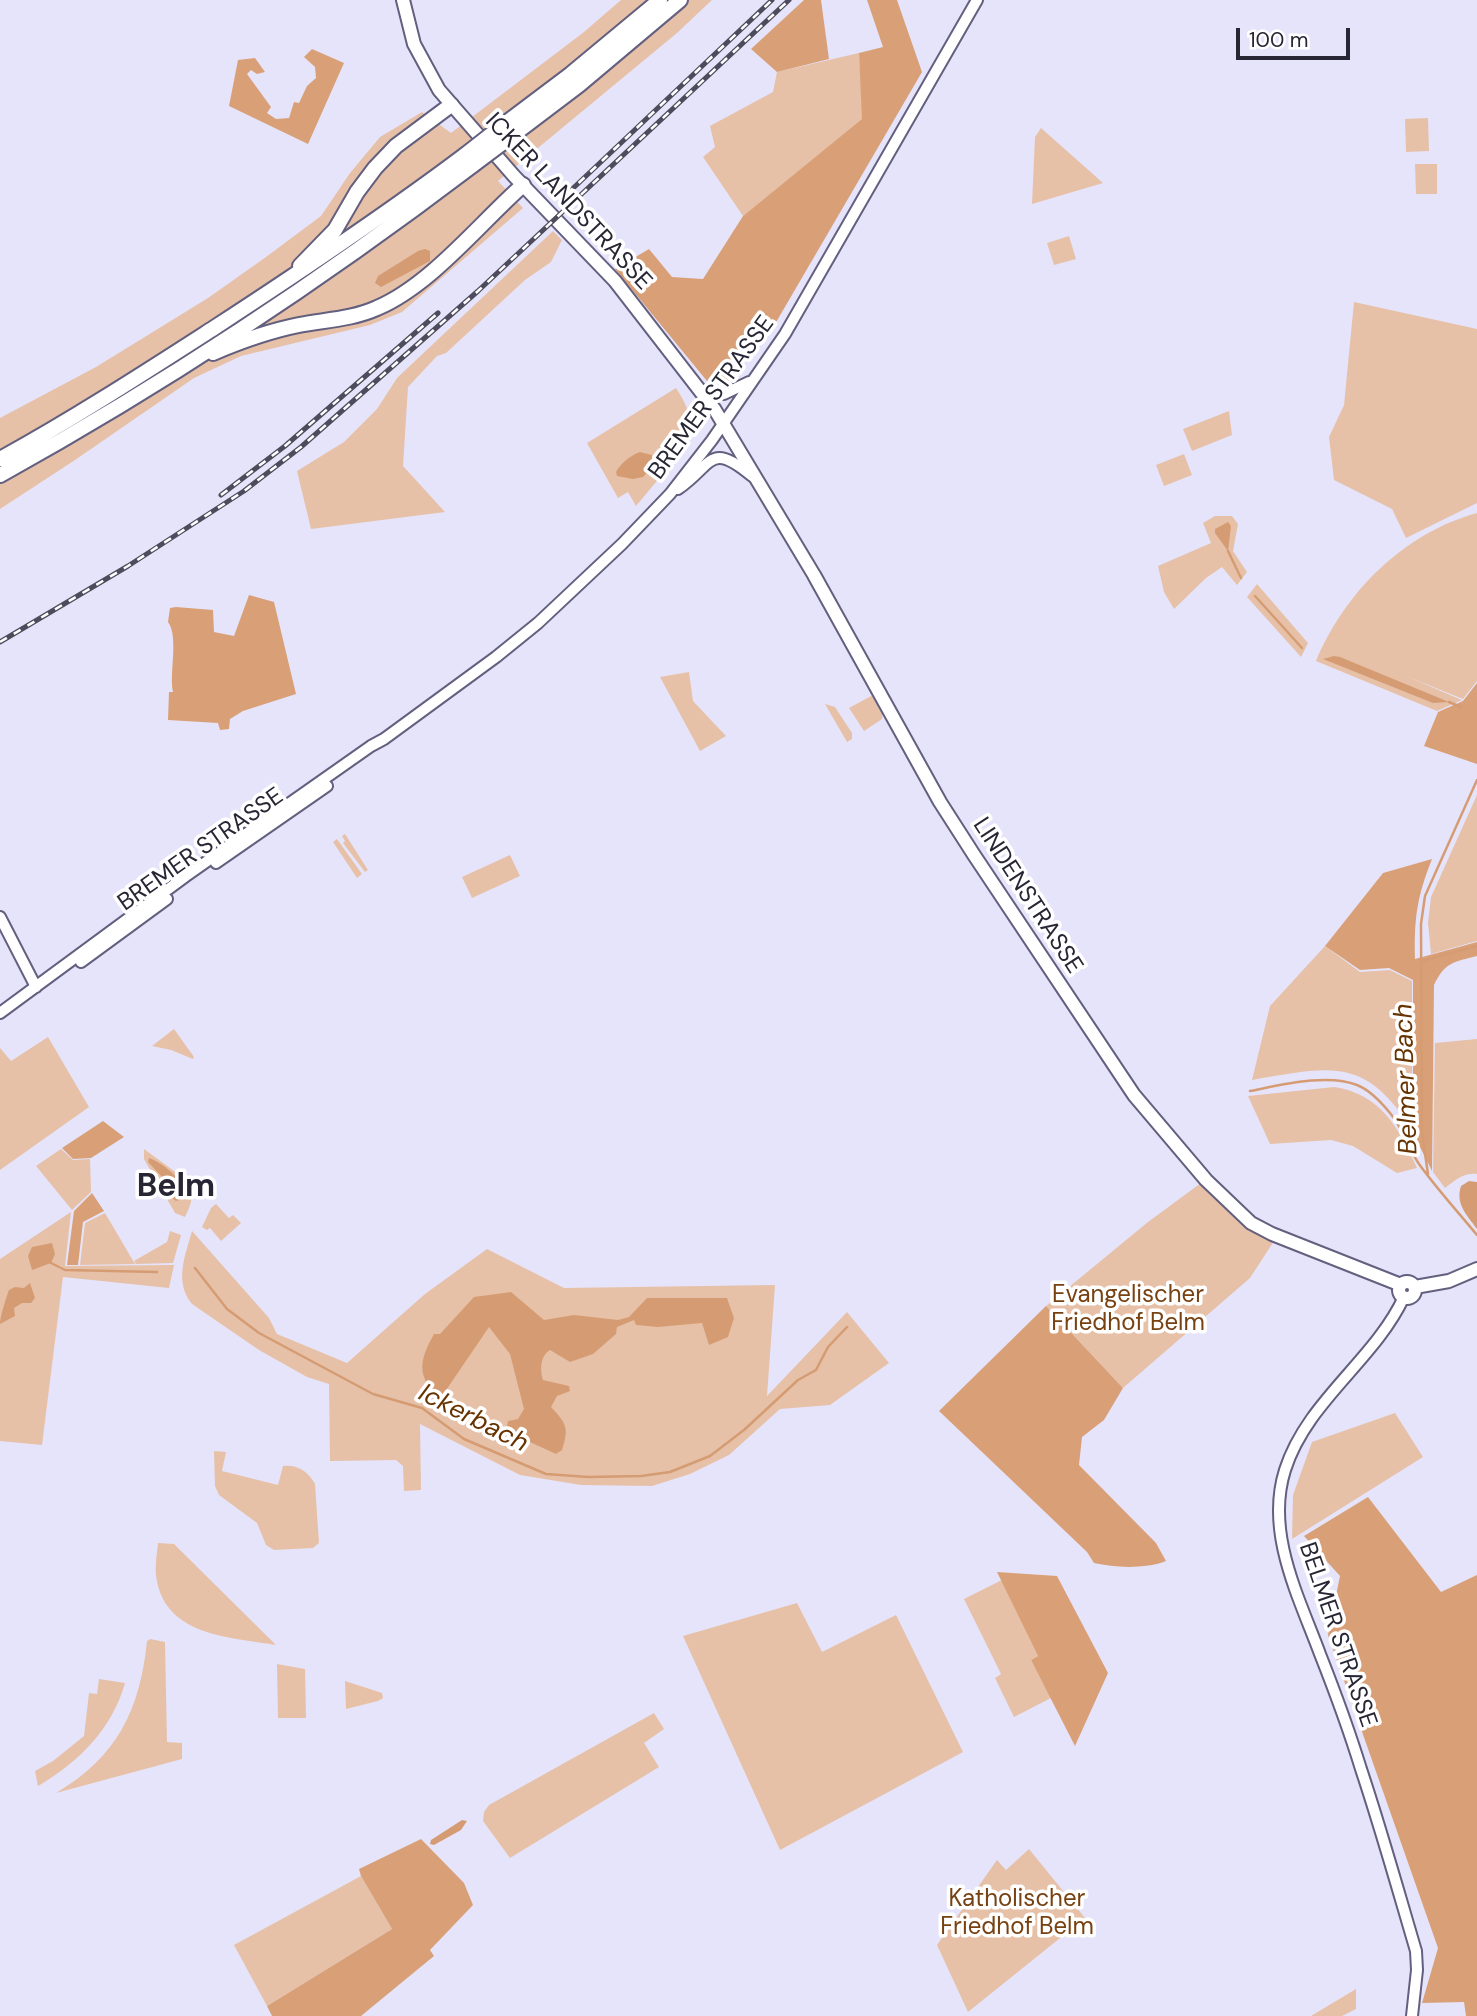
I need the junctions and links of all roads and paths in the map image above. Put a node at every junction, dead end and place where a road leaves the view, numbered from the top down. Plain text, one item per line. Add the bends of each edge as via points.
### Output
1 (403, 0) edge
2 (660, 0) edge
3 (680, 0) edge
4 (977, 0) edge
5 (451, 105) junction
6 (505, 132) junction
7 (469, 160) junction
8 (523, 185) junction
9 (285, 282) junction
10 (174, 371) junction
11 (752, 381) junction
12 (700, 390) junction
13 (723, 424) junction
14 (0, 459) edge
15 (0, 475) edge
16 (757, 480) junction
17 (670, 494) junction
18 (384, 739) junction
19 (0, 917) edge
20 (36, 987) junction
21 (0, 1013) edge
22 (1477, 1269) edge
23 (1407, 1290) junction
24 (1412, 2016) edge

1 - 5 main road, ICKER LANDSTRASSE via 421,61
2 - 6 highway
3 - 6 highway via 579,85
4 - 11 street, BREMER STRASSE via 785,334
5 - 8 main road, ICKER LANDSTRASSE
5 - 9 highway via 396,146 375,168 335,230
6 - 7 highway, bridge
7 - 9 highway
7 - 10 highway via 321,275
8 - 10 highway via 421,282 377,309 269,332
8 - 12 main road, ICKER LANDSTRASSE via 615,281
9 - 14 highway
10 - 15 highway
11 - 12 street via 724,394
11 - 13 street, BREMER STRASSE
12 - 13 main road, ICKER LANDSTRASSE
13 - 16 main road, LINDENSTRASSE
13 - 17 street, BREMER STRASSE
16 - 17 street via 732,460 718,457
16 - 23 main road, LINDENSTRASSE via 947,812 1134,1095 1206,1180 1251,1223
17 - 18 street, BREMER STRASSE via 538,623
18 - 20 street, BREMER STRASSE
18 - 20 street, BREMER STRASSE via 375,751 64,975
19 - 20 street
20 - 21 street, BREMER STRASSE
22 - 23 main road
23 - 24 street, BELMER STRASSE via 1377,1339 1300,1433 1285,1470 1278,1518 1285,1555 1361,1768 1416,1951

